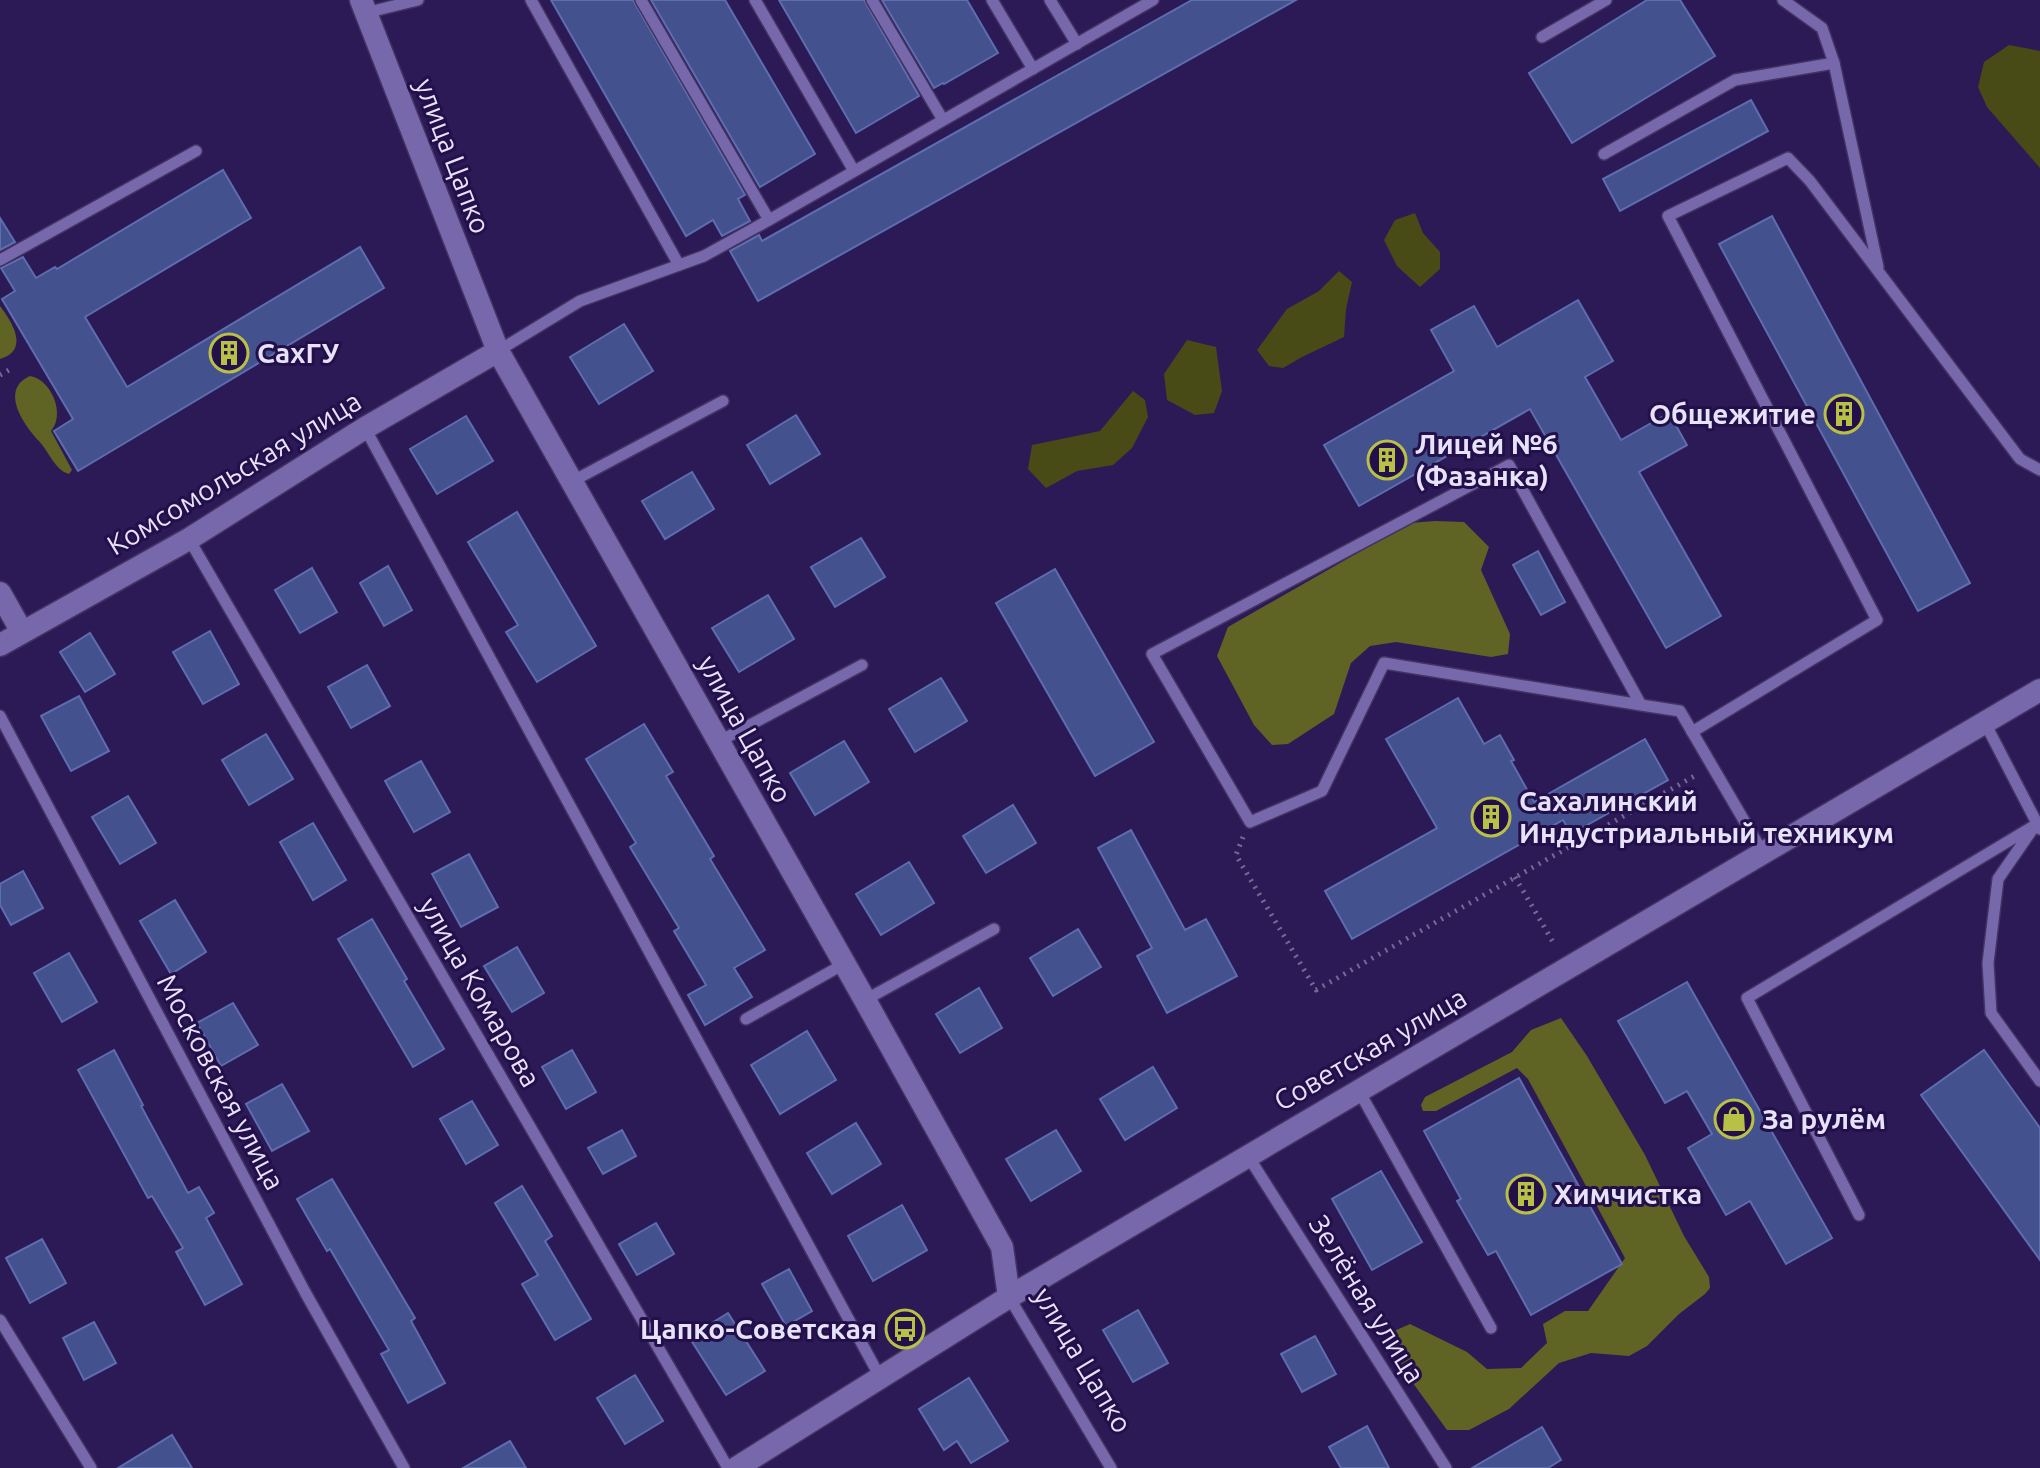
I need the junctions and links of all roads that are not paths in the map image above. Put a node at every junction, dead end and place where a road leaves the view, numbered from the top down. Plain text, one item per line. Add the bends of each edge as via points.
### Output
1 (418, 0) edge
2 (531, 0) edge
3 (641, 0) edge
4 (755, 0) edge
5 (872, 0) edge
6 (992, 0) edge
7 (1050, 0) edge
8 (1153, 0) edge
9 (1606, 0) edge
10 (1783, 0) edge
11 (363, 6) edge
12 (1542, 37) dead end
13 (1077, 44) junction
14 (1834, 63) junction
15 (1033, 69) junction
16 (943, 120) junction
17 (196, 151) dead end
18 (1604, 154) dead end
19 (854, 171) junction
20 (769, 220) junction
21 (0, 260) edge
22 (679, 265) junction
23 (1879, 272) junction
24 (498, 351) junction
25 (723, 401) dead end
26 (365, 428) junction
27 (2040, 470) edge
28 (571, 482) junction
29 (189, 539) junction
30 (0, 593) edge
31 (22, 632) junction
32 (0, 645) edge
33 (862, 665) dead end
34 (2040, 690) edge
35 (1641, 705) junction
36 (0, 716) edge
37 (1985, 723) junction
38 (1692, 732) junction
39 (718, 742) junction
40 (2038, 826) edge
41 (1763, 853) junction
42 (994, 929) dead end
43 (844, 964) junction
44 (865, 1000) junction
45 (746, 1019) dead end
46 (2040, 1081) edge
47 (1359, 1091) junction
48 (1248, 1156) junction
49 (1859, 1215) dead end
50 (1009, 1297) junction
51 (0, 1320) edge
52 (1491, 1328) dead end
53 (880, 1377) junction
54 (91, 1468) edge
55 (404, 1468) edge
56 (728, 1468) edge
57 (736, 1468) edge
58 (1111, 1468) edge
59 (1446, 1468) edge

1 - 11 lane
2 - 22 lane
3 - 20 lane
4 - 19 lane
5 - 16 lane
6 - 15 lane
7 - 13 lane
8 - 13 lane
9 - 12 lane
10 - 14 lane via 1822,28
11 - 24 street, улица Цапко
13 - 15 lane
14 - 18 lane via 1735,80
14 - 23 lane
15 - 16 lane
16 - 19 lane
17 - 21 lane
19 - 20 lane
20 - 22 lane
22 - 24 lane via 580,301
23 - 27 lane via 2020,459
23 - 38 lane via 1788,158 1668,216 1877,620
24 - 26 street, Комсомольская улица
24 - 28 street, улица Цапко
25 - 28 lane
26 - 29 street, Комсомольская улица
26 - 53 lane
28 - 39 street, улица Цапко
29 - 31 street, Комсомольская улица
29 - 56 lane, улица Комарова
30 - 31 street
31 - 32 street, Комсомольская улица
33 - 39 lane
34 - 37 street, Советская улица
35 - 35 lane via 1384,663 1322,791 1250,822 1152,654 1509,465
35 - 38 lane via 1680,711
36 - 55 lane, Московская улица
37 - 40 lane
37 - 41 street, Советская улица
38 - 41 lane
39 - 43 street, улица Цапко
40 - 46 lane via 1998,879 1988,963 1991,1013
40 - 49 lane via 1747,998
41 - 47 street, Советская улица
42 - 44 lane
43 - 44 street, улица Цапко
43 - 45 lane
44 - 50 street, улица Цапко via 1002,1247
47 - 48 street, Советская улица
47 - 52 lane
48 - 50 street, Советская улица
48 - 59 lane, Зелёная улица
50 - 53 street, Советская улица
50 - 58 lane, улица Цапко
51 - 54 lane
53 - 57 street, Советская улица

